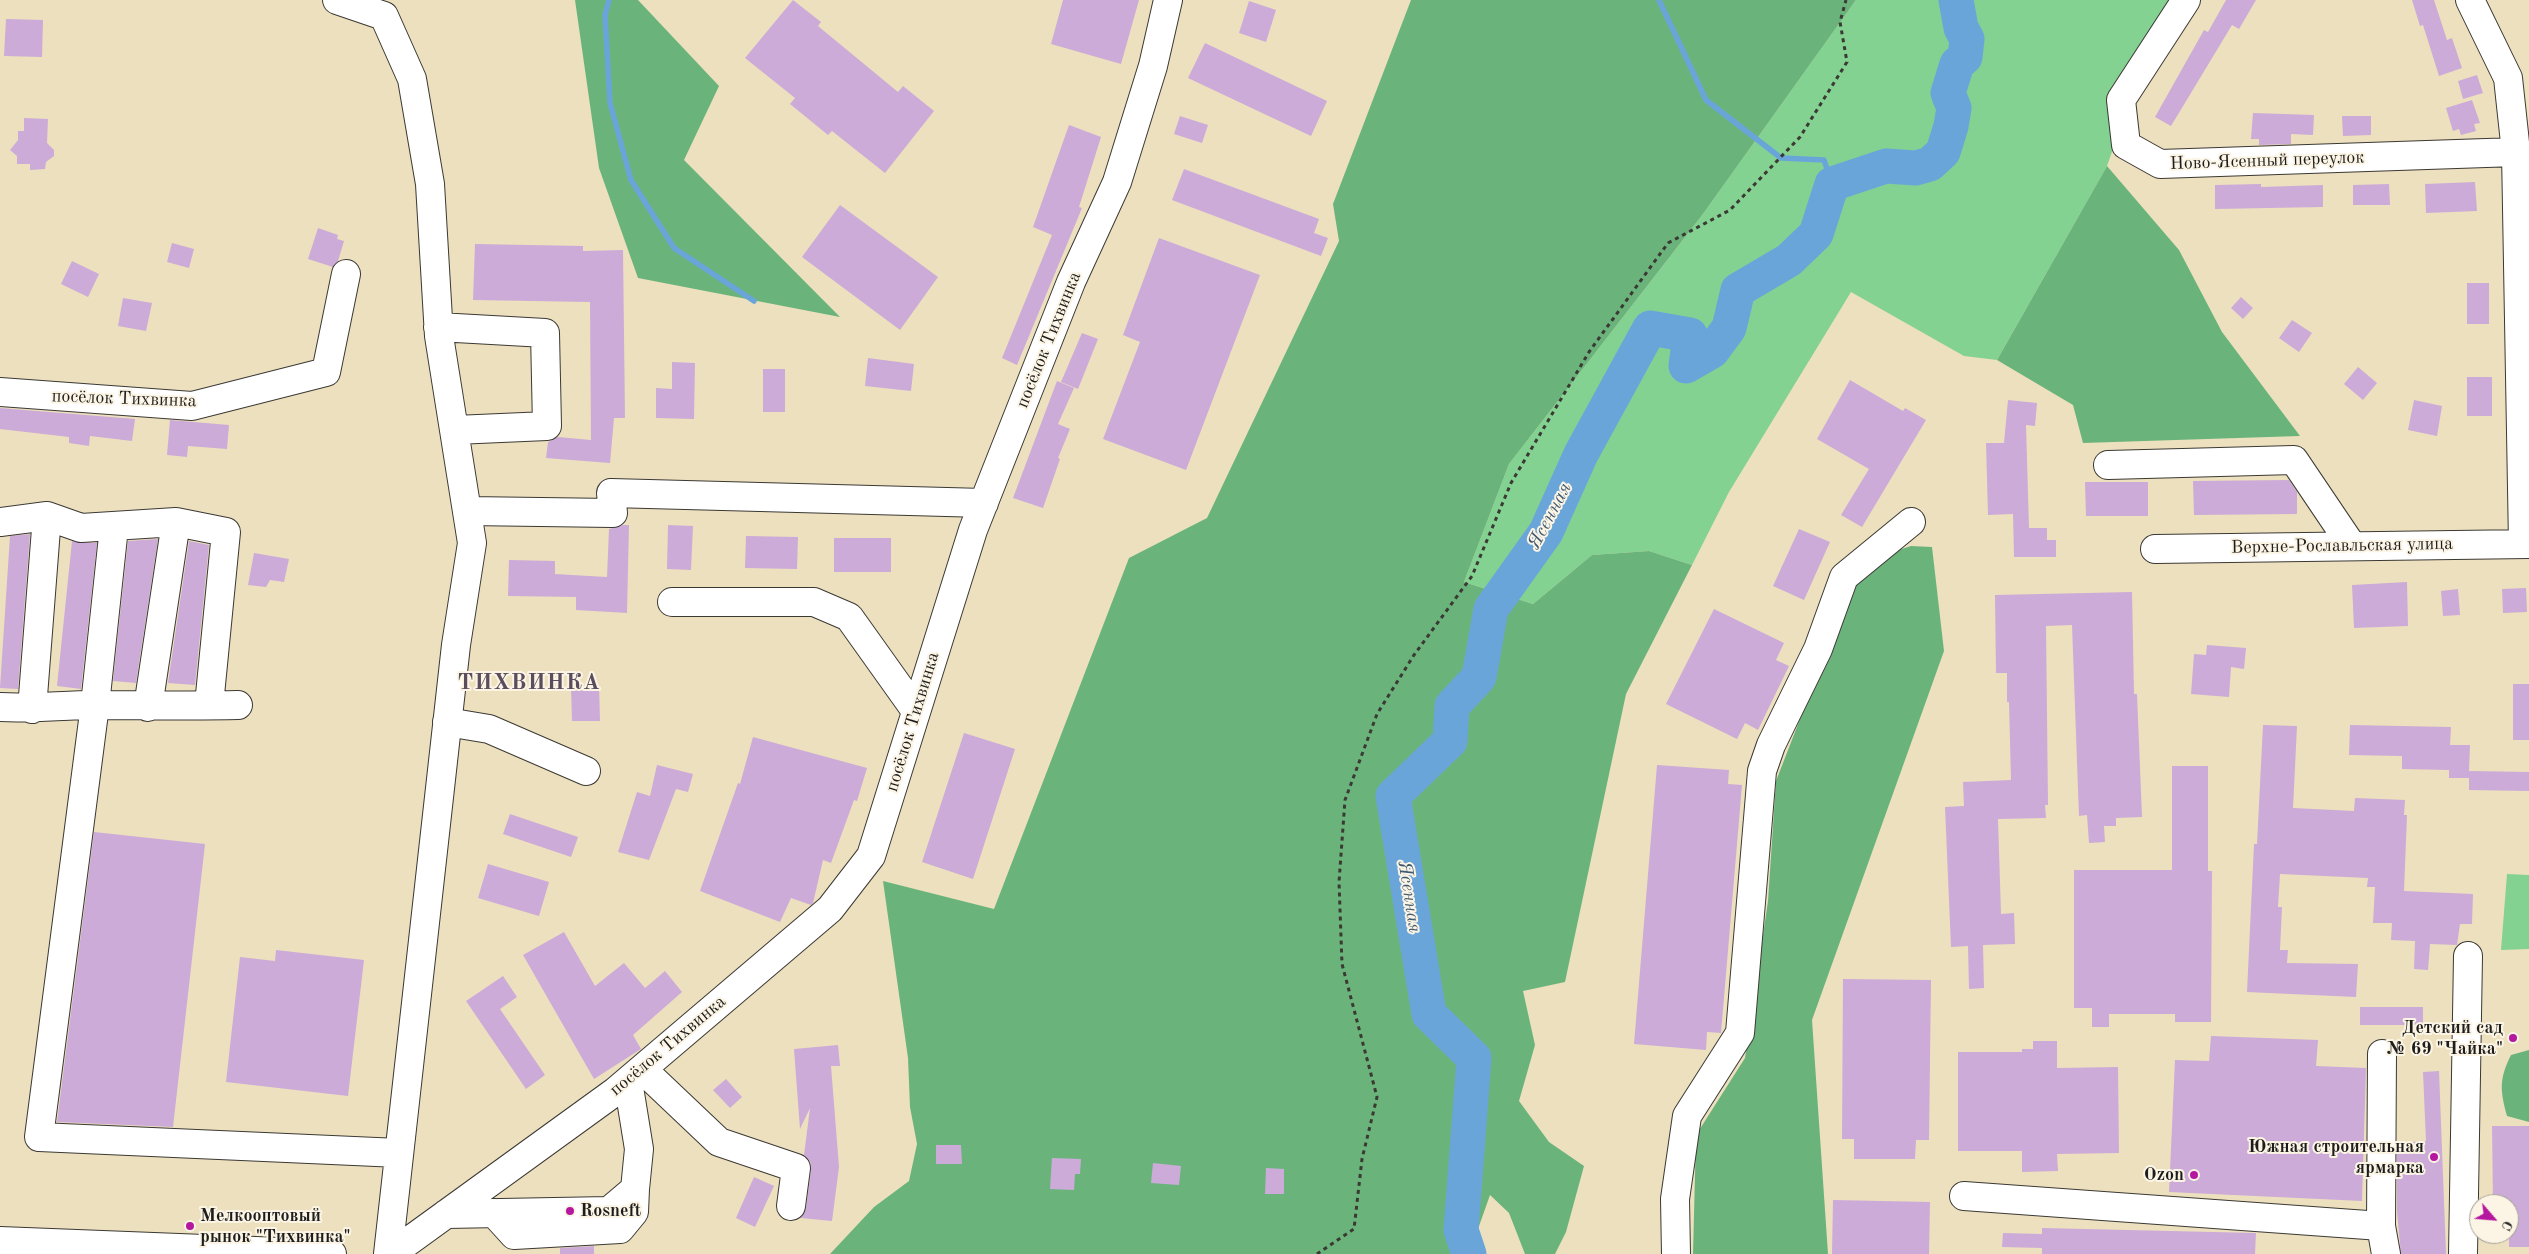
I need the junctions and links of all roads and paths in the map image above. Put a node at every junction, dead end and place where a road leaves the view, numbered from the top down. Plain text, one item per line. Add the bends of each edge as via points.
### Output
1 (337, 0) edge
2 (1168, 0) edge
3 (1846, 0) edge
4 (2186, 0) edge
5 (2470, 0) edge
6 (2516, 152) junction
7 (346, 274) dead end
8 (438, 327) junction
9 (0, 392) edge
10 (455, 430) junction
11 (2108, 465) dead end
12 (984, 503) junction
13 (468, 511) junction
14 (48, 516) junction
15 (0, 522) edge
16 (176, 522) junction
17 (1911, 522) dead end
18 (114, 527) junction
19 (2526, 544) edge
20 (2352, 546) junction
21 (2155, 549) dead end
22 (672, 602) dead end
23 (95, 705) junction
24 (209, 705) junction
25 (238, 705) dead end
26 (0, 707) edge
27 (148, 707) junction
28 (32, 709) junction
29 (916, 712) junction
30 (447, 722) junction
31 (586, 772) dead end
32 (2468, 956) dead end
33 (2382, 1054) dead end
34 (635, 1075) junction
35 (399, 1153) junction
36 (1964, 1196) dead end
37 (791, 1206) dead end
38 (446, 1214) junction
39 (2381, 1226) junction
40 (0, 1241) edge
41 (332, 1254) edge
42 (390, 1254) edge
43 (1317, 1254) edge
44 (1676, 1254) edge
45 (2386, 1254) edge
46 (2463, 1254) edge

1 - 8 street via 384,16 412,79 430,184
2 - 12 street, посёлок Тихвинка via 1153,66 1116,182 1071,282
3 - 43 path via 1840,22 1847,62 1800,137 1730,210 1668,243 1589,352 1511,483 1472,576 1414,655 1377,714 1345,800 1339,882 1342,964 1377,1097 1362,1159 1354,1228
4 - 6 street, Ново-Ясенный переулок via 2121,100 2126,145 2160,164
5 - 6 street via 2508,78
6 - 19 street
7 - 9 street, посёлок Тихвинка via 326,372 192,406
8 - 10 street
8 - 10 street via 545,333 547,426
10 - 13 street
11 - 20 street via 2294,460
12 - 13 street via 611,493 613,513
12 - 29 street, посёлок Тихвинка
13 - 30 street via 472,543
14 - 15 street
14 - 18 street via 81,528
14 - 28 street
16 - 18 street
16 - 24 street via 226,532
16 - 27 street
17 - 44 street via 1844,577 1818,649 1771,745 1762,771 1740,1033 1687,1116 1675,1199
18 - 23 street
19 - 20 street, Верхне-Рославльская улица
20 - 21 street, Верхне-Рославльская улица
22 - 29 street via 814,602 849,617
23 - 27 street
23 - 28 street
23 - 35 street via 39,1137
24 - 25 street
24 - 27 street
26 - 28 street
29 - 34 street, посёлок Тихвинка via 871,856 830,910
30 - 31 street via 489,729
30 - 35 street
32 - 46 street
33 - 39 street
34 - 37 street via 719,1142 796,1168
34 - 38 street, посёлок Тихвинка
34 - 38 street via 639,1148 635,1189 609,1211
35 - 42 street
36 - 39 street
38 - 42 street, посёлок Тихвинка
39 - 45 street
40 - 41 street

